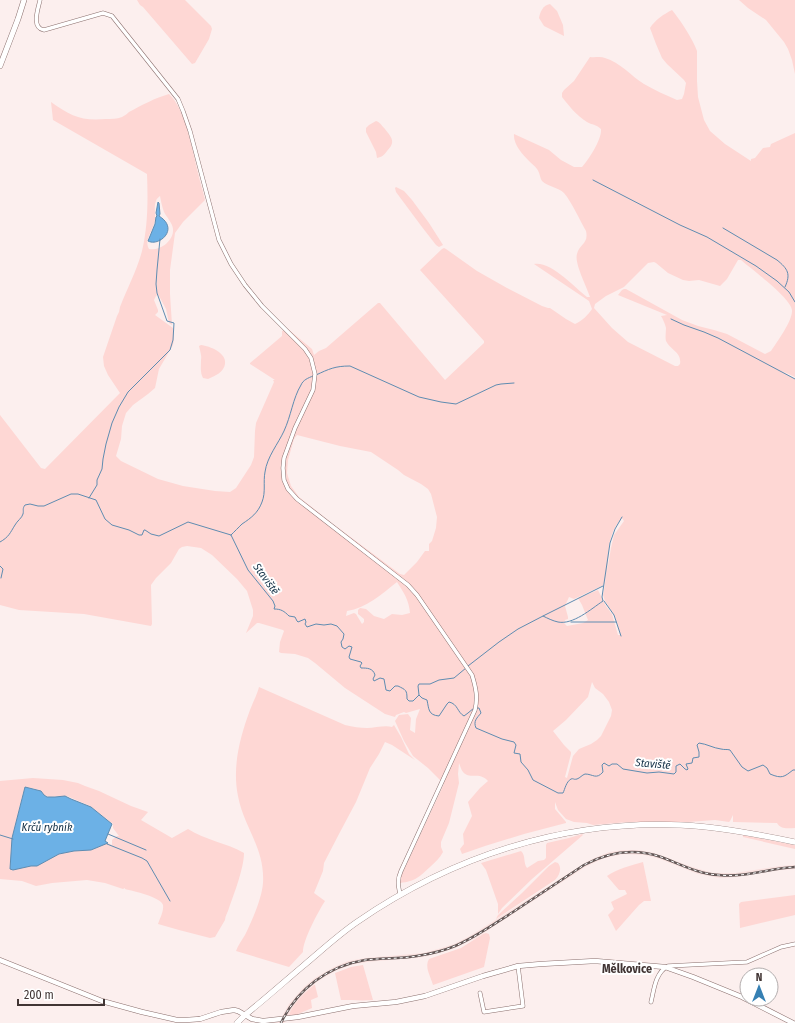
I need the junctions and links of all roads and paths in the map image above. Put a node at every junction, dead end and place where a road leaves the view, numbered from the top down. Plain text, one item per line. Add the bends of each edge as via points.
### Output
1 (24, 0) edge
2 (40, 0) edge
3 (0, 66) edge
4 (795, 842) edge
5 (400, 894) junction
6 (795, 944) edge
7 (0, 960) edge
8 (518, 966) junction
9 (665, 967) junction
10 (480, 993) dead end
11 (651, 1002) dead end
12 (245, 1015) junction
13 (237, 1023) edge
14 (793, 1023) edge

1 - 3 main road
2 - 5 street via 36,20 37,26 44,30 104,13 112,16 178,99 190,131 219,240 230,264 262,306 305,349 313,362 313,390 284,458 284,480 288,489 296,499 408,585 472,675 477,695 475,710 400,871
4 - 5 main road via 739,831 681,825 585,830 518,844 478,857
5 - 12 main road via 342,934
6 - 9 street via 781,947 747,962
7 - 12 street via 102,1000 168,1018 193,1020 231,1010
8 - 9 street via 595,961
8 - 10 street via 523,1006 484,1012
8 - 12 street via 425,996 396,1002 353,1006 263,1021
9 - 11 street via 658,975
9 - 14 street via 742,997
12 - 13 main road

